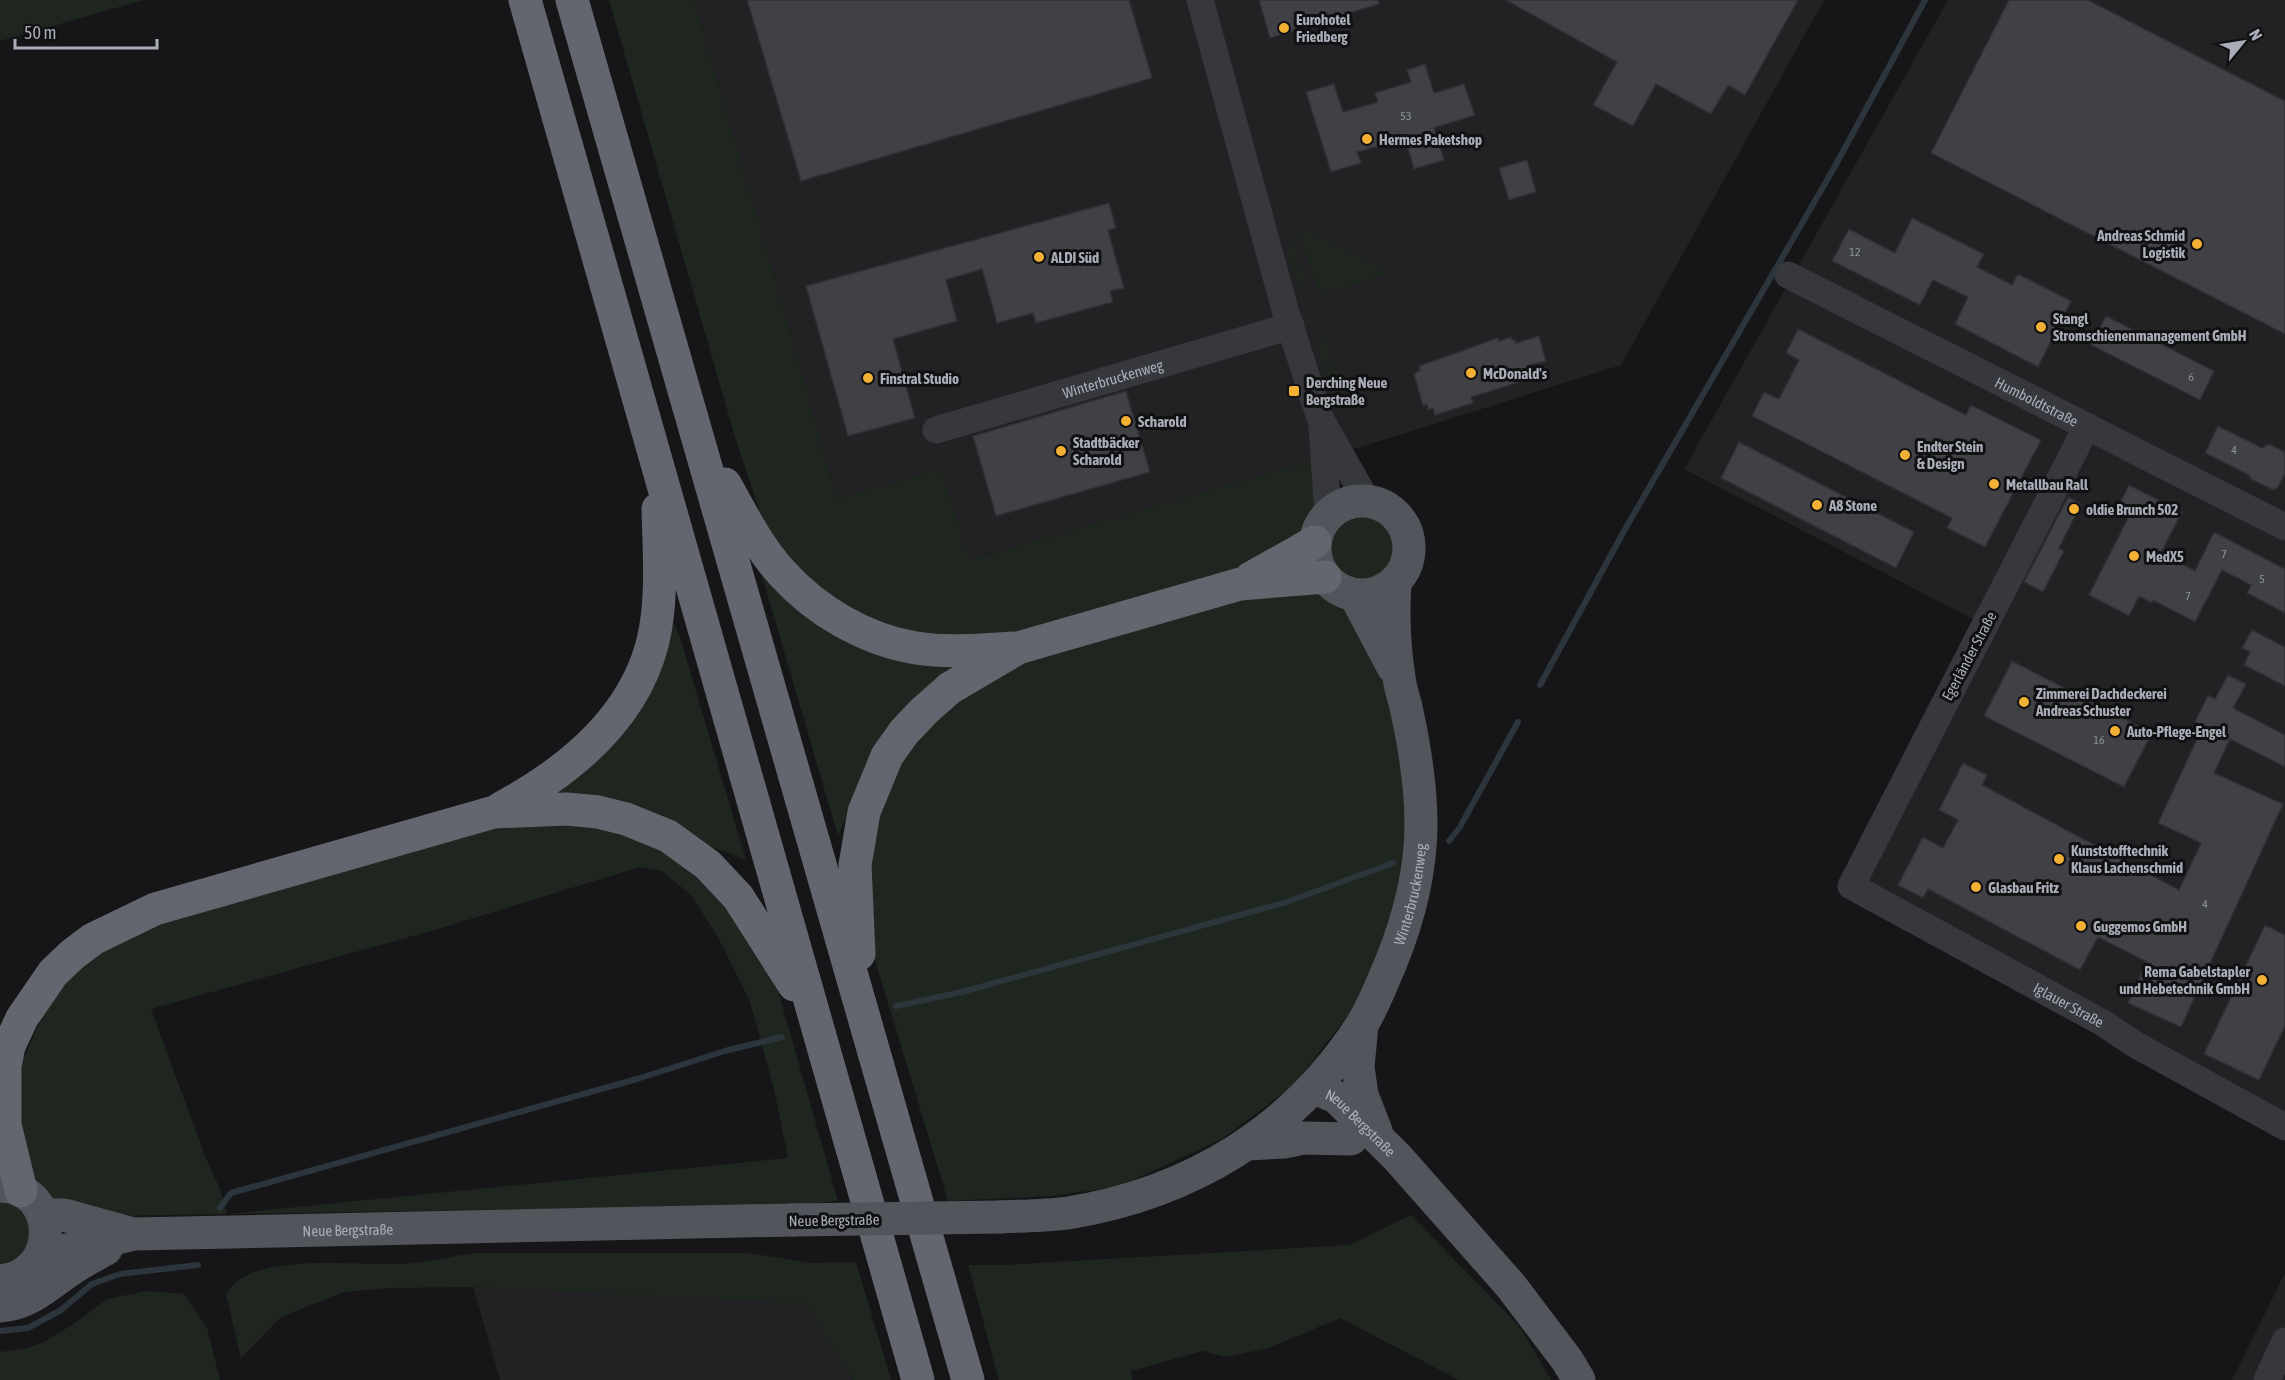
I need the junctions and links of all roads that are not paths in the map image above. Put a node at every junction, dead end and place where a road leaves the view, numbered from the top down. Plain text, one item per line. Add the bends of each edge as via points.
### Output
1 (525, 0) edge
2 (572, 0) edge
3 (1200, 0) edge
4 (1788, 275) dead end
5 (1291, 326) junction
6 (1321, 420) junction
7 (2087, 426) junction
8 (936, 430) dead end
9 (698, 436) junction
10 (656, 459) junction
11 (1367, 501) junction
12 (2285, 527) edge
13 (1321, 529) junction
14 (1325, 577) junction
15 (1395, 582) junction
16 (1240, 584) junction
17 (1354, 595) junction
18 (1018, 648) junction
19 (1399, 677) junction
20 (494, 812) junction
21 (1851, 886) joint
22 (861, 1009) junction
23 (817, 1022) junction
24 (1362, 1025) junction
25 (2, 1079) edge
26 (1315, 1088) junction
27 (2285, 1127) edge
28 (1364, 1137) junction
29 (1247, 1144) junction
30 (10, 1188) edge
31 (43, 1215) junction
32 (134, 1234) junction
33 (42, 1253) junction
34 (0, 1281) edge
35 (0, 1306) edge
36 (2285, 1341) edge
37 (918, 1380) edge
38 (968, 1380) edge
39 (1578, 1380) edge
40 (2267, 1380) edge

1 - 10 highway
2 - 9 highway
3 - 5 street
4 - 7 street, Humboldtstraße
5 - 6 street
5 - 8 street, Winterbruckenweg
6 - 11 street
6 - 13 street
7 - 12 street, Humboldtstraße
7 - 21 street, Egerländer Straße
9 - 18 highway via 771,559 798,589 831,615 864,632 916,648
9 - 22 highway
10 - 20 highway via 659,586 653,640 643,670 613,720 588,748 531,792
10 - 23 highway
11 - 13 main road via 1339,506
11 - 15 main road via 1394,514 1406,533 1408,555
13 - 14 main road via 1315,555
13 - 16 highway
14 - 16 highway
14 - 17 main road
15 - 17 main road via 1369,595
15 - 19 main road, Winterbruckenweg
16 - 18 highway
17 - 19 main road, Winterbruckenweg
18 - 22 highway via 950,688 924,711 887,756 875,782 864,812 855,865
19 - 24 main road, Winterbruckenweg via 1420,785 1419,860 1405,928
20 - 23 highway via 598,812 648,826 688,848 738,897
20 - 25 highway via 155,909 117,926 73,954 53,973 22,1018 9,1046
21 - 27 street, Iglauer Straße
22 - 38 highway
23 - 37 highway
24 - 26 main road, Winterbruckenweg
24 - 28 main road via 1358,1067
25 - 30 highway
26 - 28 main road via 1322,1113
26 - 29 main road, Neue Bergstraße
28 - 29 main road
28 - 39 main road, Neue Bergstraße via 1494,1265
29 - 32 main road, Neue Bergstraße, bridge via 1187,1179 1143,1196 1067,1213
30 - 31 main road via 37,1205
31 - 32 main road via 64,1215
31 - 33 main road via 46,1234
32 - 33 main road
32 - 35 main road via 37,1294
33 - 34 main road via 26,1273
36 - 40 street

